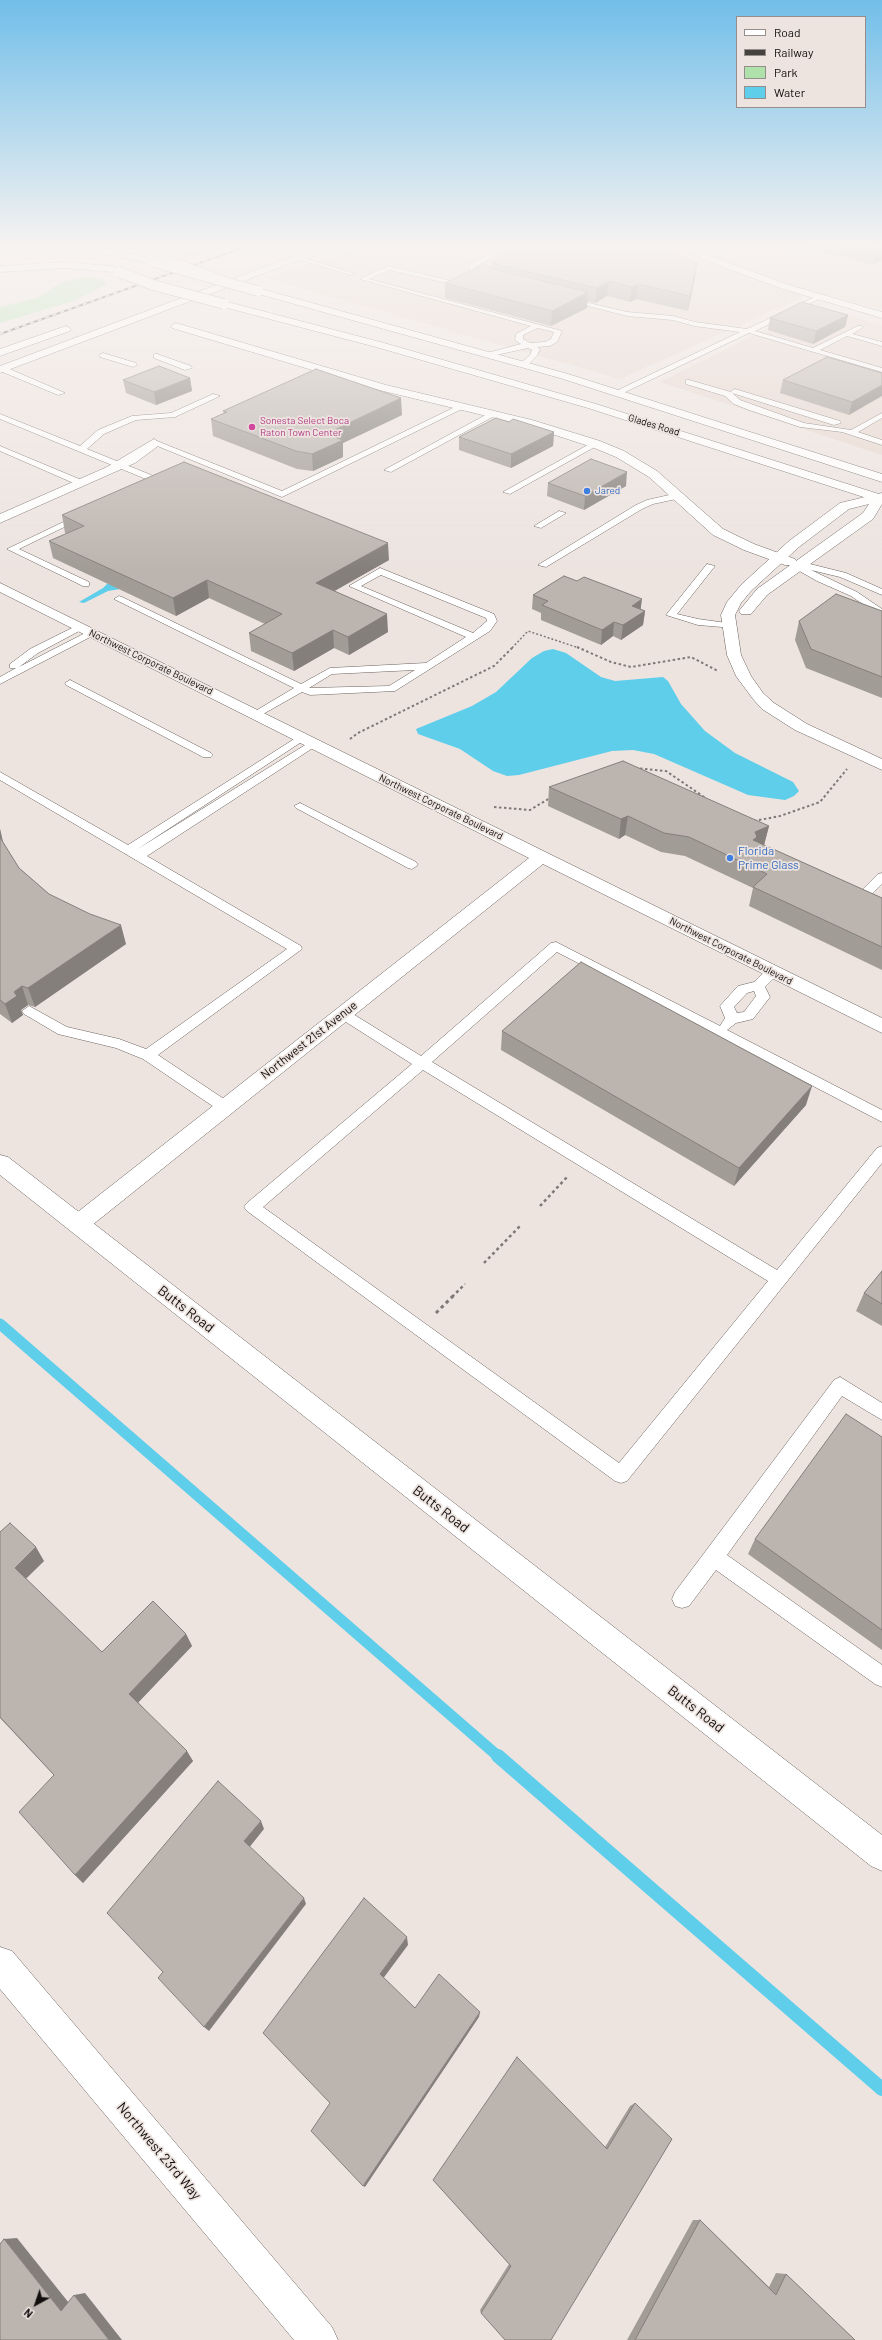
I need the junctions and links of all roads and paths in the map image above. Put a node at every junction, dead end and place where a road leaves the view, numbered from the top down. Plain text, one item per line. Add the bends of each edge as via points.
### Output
1 (46, 352) edge
2 (263, 352) edge
3 (403, 352) edge
4 (480, 352) edge
5 (501, 352) edge
6 (535, 352) edge
7 (704, 352) edge
8 (821, 352) edge
9 (104, 354) dead end
10 (490, 355) junction
11 (157, 356) dead end
12 (524, 364) junction
13 (133, 365) dead end
14 (188, 368) dead end
15 (1, 369) edge
16 (882, 370) edge
17 (32, 382) junction
18 (689, 382) dead end
19 (13, 384) dead end
20 (735, 391) dead end
21 (61, 393) dead end
22 (619, 393) junction
23 (216, 396) dead end
24 (460, 408) junction
25 (494, 414) junction
26 (882, 415) edge
27 (0, 416) edge
28 (854, 431) junction
29 (154, 443) joint
30 (882, 443) edge
31 (596, 444) junction
32 (0, 448) edge
33 (81, 450) junction
34 (120, 466) junction
35 (388, 470) dead end
36 (882, 478) edge
37 (81, 483) junction
38 (144, 488) edge
39 (507, 492) dead end
40 (678, 496) junction
41 (881, 498) edge
42 (89, 513) edge
43 (562, 513) dead end
44 (0, 519) edge
45 (538, 526) dead end
46 (792, 563) junction
47 (543, 565) dead end
48 (710, 566) dead end
49 (86, 584) dead end
50 (0, 587) edge
51 (882, 592) edge
52 (119, 599) dead end
53 (882, 614) edge
54 (731, 626) junction
55 (86, 630) junction
56 (474, 637) junction
57 (428, 666) junction
58 (720, 672) dead end
59 (0, 679) edge
60 (70, 683) dead end
61 (305, 690) junction
62 (256, 715) junction
63 (308, 740) junction
64 (347, 741) dead end
65 (207, 755) dead end
66 (882, 764) edge
67 (847, 768) dead end
68 (631, 769) edge
69 (0, 775) edge
70 (555, 796) edge
71 (710, 802) edge
72 (300, 806) dead end
73 (494, 807) dead end
74 (751, 821) edge
75 (133, 853) junction
76 (541, 857) junction
77 (412, 865) dead end
78 (882, 876) edge
79 (846, 893) edge
80 (772, 972) junction
81 (758, 986) junction
82 (29, 1012) edge
83 (343, 1014) junction
84 (732, 1018) junction
85 (882, 1026) edge
86 (722, 1031) junction
87 (148, 1055) junction
88 (422, 1063) junction
89 (225, 1107) junction
90 (882, 1117) edge
91 (882, 1152) edge
92 (0, 1163) edge
93 (570, 1175) dead end
94 (540, 1206) dead end
95 (78, 1224) junction
96 (521, 1225) dead end
97 (484, 1263) dead end
98 (779, 1279) junction
99 (465, 1284) dead end
100 (431, 1319) dead end
101 (882, 1412) edge
102 (714, 1557) junction
103 (682, 1599) dead end
104 (882, 1677) edge
105 (882, 1855) edge
106 (0, 1963) edge
107 (319, 2340) edge

1 - 15 main road
2 - 24 main road
3 - 41 main road, Glades Road, bridge via 570,400
4 - 10 main road, Glades Road, bridge
5 - 10 lane
6 - 12 lane
7 - 22 lane
8 - 16 lane
9 - 13 lane
10 - 12 main road, Glades Road
11 - 14 lane
12 - 22 main road, Glades Road
15 - 17 lane
17 - 19 lane
17 - 21 lane
18 - 28 lane via 728,394 746,406 803,425
20 - 28 lane
22 - 36 main road, Glades Road
23 - 33 lane via 172,415 135,418 101,432
24 - 25 main road
24 - 29 lane via 282,494
25 - 31 main road
25 - 35 lane
26 - 28 lane
27 - 33 lane
28 - 30 lane
29 - 34 main road
31 - 39 lane
31 - 40 main road via 644,468
32 - 37 lane
33 - 34 lane
34 - 37 main road
34 - 38 lane via 158,481
37 - 44 main road
40 - 46 main road via 710,527 738,542
40 - 47 lane via 639,507
41 - 46 main road via 868,516
41 - 46 main road via 844,506
42 - 49 lane via 12,549
43 - 45 lane
46 - 51 lane via 843,575
46 - 53 lane via 854,594
46 - 54 main road via 762,592 743,617
46 - 54 main road via 752,582 734,602 728,615
48 - 54 lane via 671,616
50 - 55 main road, Northwest Corporate Boulevard
52 - 61 lane
54 - 66 main road via 732,645 738,663 750,686 768,706 819,737
55 - 59 lane
55 - 59 lane via 34,651
55 - 62 main road, Northwest Corporate Boulevard
56 - 56 lane via 486,629 492,621 491,616 380,571 354,586
56 - 57 lane
57 - 61 lane via 330,671
57 - 61 lane via 391,689
58 - 64 path via 691,657 631,667 612,662 567,642 528,631 494,666 358,733
60 - 65 lane
61 - 62 lane
62 - 63 main road, Northwest Corporate Boulevard
63 - 75 lane
63 - 76 main road, Northwest Corporate Boulevard
67 - 74 path via 820,802 780,816
68 - 71 path via 639,767 666,771
69 - 75 lane
70 - 73 path via 530,810
72 - 77 lane
75 - 87 lane via 296,949
76 - 80 main road, Northwest Corporate Boulevard
76 - 83 main road, Northwest 21st Avenue
78 - 79 lane via 865,902
80 - 81 lane
80 - 85 main road, Northwest Corporate Boulevard
81 - 84 lane via 743,989 727,1006
81 - 84 lane via 763,997 748,1016
82 - 87 lane via 63,1031 119,1044
83 - 88 lane
83 - 89 main road, Northwest 21st Avenue
84 - 86 lane
86 - 88 lane via 556,946
86 - 90 lane
87 - 89 lane
88 - 98 lane
88 - 98 lane via 252,1207 621,1475
89 - 95 main road, Northwest 21st Avenue
91 - 98 lane
92 - 95 main road, Butts Road
93 - 94 path
95 - 105 main road, Butts Road
96 - 97 path
99 - 100 path
101 - 102 lane via 840,1385
102 - 103 lane
102 - 104 lane
106 - 107 main road, Northwest 23rd Way

